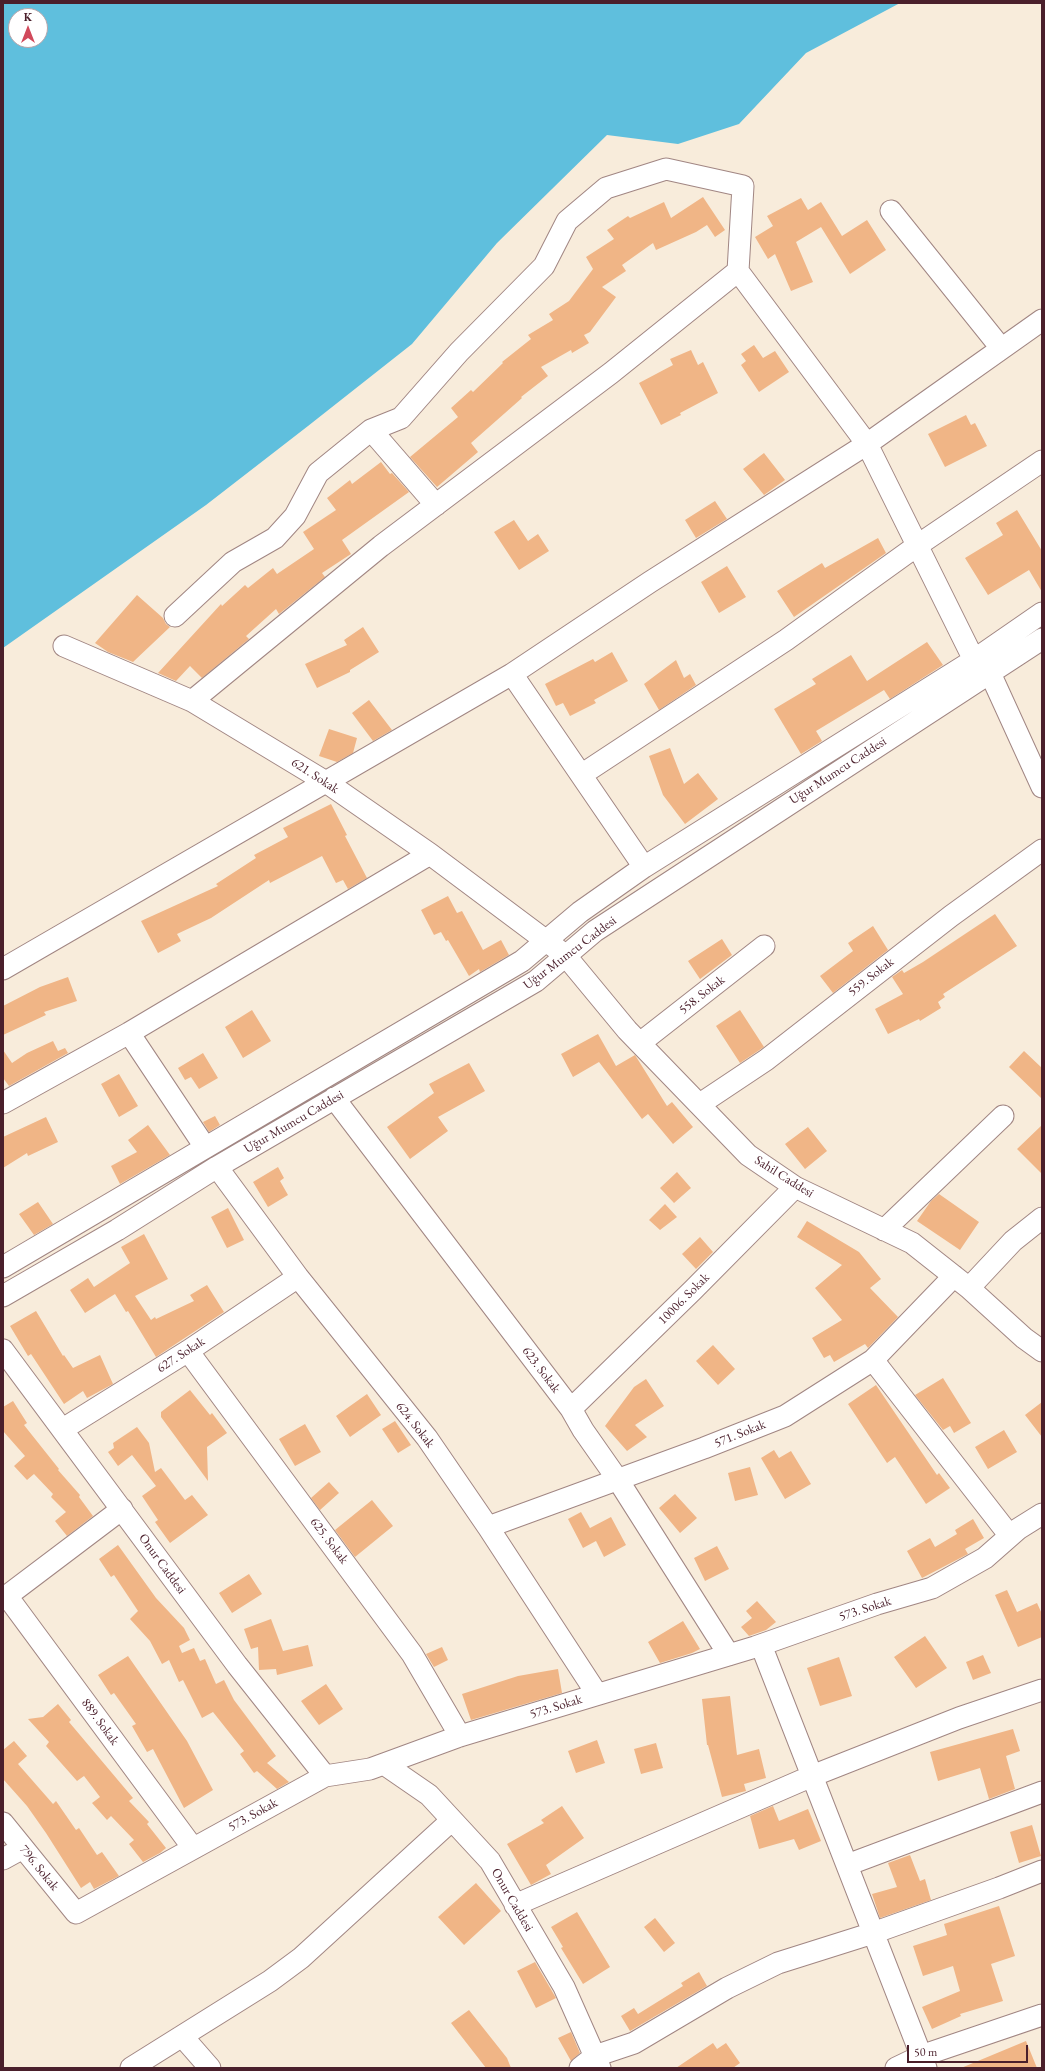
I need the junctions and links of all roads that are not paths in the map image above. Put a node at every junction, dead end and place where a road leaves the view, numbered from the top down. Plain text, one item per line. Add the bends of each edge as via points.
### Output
1 (891, 210) dead end
2 (738, 271) junction
3 (1042, 320) edge
4 (1001, 348) junction
5 (371, 430) junction
6 (866, 444) junction
7 (1042, 461) edge
8 (436, 505) junction
9 (918, 544) junction
10 (1042, 612) edge
11 (176, 616) dead end
12 (1042, 639) edge
13 (64, 646) dead end
14 (982, 666) junction
15 (512, 674) junction
16 (192, 701) junction
17 (581, 775) junction
18 (326, 782) junction
19 (1042, 787) edge
20 (1042, 850) edge
21 (430, 854) junction
22 (644, 867) junction
23 (545, 940) junction
24 (764, 946) dead end
25 (566, 955) junction
26 (3, 969) edge
27 (129, 1033) junction
28 (640, 1043) junction
29 (334, 1098) junction
30 (3, 1103) edge
31 (700, 1104) junction
32 (1003, 1116) dead end
33 (205, 1147) junction
34 (218, 1167) junction
35 (795, 1187) junction
36 (1042, 1218) edge
37 (884, 1230) junction
38 (3, 1267) edge
39 (298, 1277) junction
40 (961, 1282) junction
41 (3, 1296) edge
42 (3, 1350) edge
43 (1042, 1351) edge
44 (188, 1352) junction
45 (873, 1360) junction
46 (571, 1409) junction
47 (62, 1429) junction
48 (618, 1480) junction
49 (122, 1509) junction
50 (1042, 1514) edge
51 (488, 1527) junction
52 (1010, 1536) junction
53 (5, 1597) edge
54 (761, 1645) junction
55 (729, 1655) junction
56 (1042, 1690) edge
57 (597, 1694) junction
58 (460, 1736) junction
59 (384, 1764) junction
60 (325, 1776) junction
61 (812, 1776) junction
62 (1042, 1792) edge
63 (452, 1820) junction
64 (3, 1823) edge
65 (23, 1848) junction
66 (193, 1848) junction
67 (3, 1859) edge
68 (847, 1865) junction
69 (1042, 1871) edge
70 (516, 1905) junction
71 (76, 1914) joint
72 (873, 1933) junction
73 (1042, 2015) edge
74 (182, 2036) junction
75 (923, 2062) edge
76 (592, 2064) edge
77 (131, 2068) edge
78 (210, 2068) edge
79 (896, 2068) edge

1 - 4 street
2 - 5 street via 742,186 666,169 606,188 567,221 544,266 459,352 401,418
2 - 6 street
2 - 8 street via 611,373
3 - 4 street
4 - 6 street
5 - 8 street
5 - 11 street via 318,473 295,516 275,538 234,562
6 - 9 street
6 - 15 street
7 - 9 street
8 - 16 street via 381,546
9 - 14 street
9 - 17 street via 786,640
10 - 14 street, Uğur Mumcu Caddesi
12 - 14 street, Uğur Mumcu Caddesi
13 - 16 street, 621. Sokak
14 - 19 street
14 - 22 street, Uğur Mumcu Caddesi
14 - 25 street, Uğur Mumcu Caddesi via 595,931
15 - 17 street
15 - 18 street
16 - 18 street, 621. Sokak
17 - 22 street
18 - 21 street, 621. Sokak
18 - 26 street
20 - 31 street, 559. Sokak via 951,916 766,1060
21 - 23 street, 621. Sokak
21 - 27 street
22 - 23 street, Uğur Mumcu Caddesi
23 - 25 street, 621. Sokak
23 - 33 street, Uğur Mumcu Caddesi via 522,961
24 - 28 street, 558. Sokak
25 - 28 street, Sahil Caddesi via 626,1030
25 - 29 street, Uğur Mumcu Caddesi via 536,981
27 - 30 street
27 - 33 street
28 - 31 street, Sahil Caddesi
29 - 34 street, Uğur Mumcu Caddesi
29 - 46 street, 623. Sokak
31 - 35 street, Sahil Caddesi via 748,1155
32 - 37 street
33 - 38 street, Uğur Mumcu Caddesi
34 - 39 street, 624. Sokak
34 - 41 street, Uğur Mumcu Caddesi via 117,1230
35 - 37 street, Sahil Caddesi
35 - 46 street, 10006. Sokak
36 - 40 street, 571. Sokak
37 - 40 street, Sahil Caddesi via 912,1243
39 - 44 street, 627. Sokak
39 - 51 street, 624. Sokak via 427,1438
40 - 43 street, Sahil Caddesi
40 - 45 street, 571. Sokak
42 - 47 street, Onur Caddesi
44 - 47 street, 627. Sokak
44 - 58 street, 625. Sokak via 412,1654
45 - 48 street, 571. Sokak via 784,1416
45 - 52 street
46 - 48 street, 623. Sokak
47 - 49 street, Onur Caddesi
48 - 51 street, 571. Sokak
48 - 55 street, 623. Sokak
49 - 53 street
49 - 60 street, Onur Caddesi via 236,1665
50 - 52 street, 573. Sokak
51 - 57 street, 624. Sokak
52 - 54 street, 573. Sokak via 985,1558 932,1588 877,1604
53 - 66 street, 889. Sokak
54 - 55 street, 573. Sokak
54 - 61 street
55 - 57 street, 573. Sokak
56 - 61 street via 959,1718
57 - 58 street, 573. Sokak
58 - 59 street, 573. Sokak
59 - 60 street, 573. Sokak via 370,1769
59 - 63 street, Onur Caddesi via 429,1795
60 - 66 street, 573. Sokak
61 - 68 street
61 - 70 street
62 - 68 street
63 - 70 street, Onur Caddesi via 490,1861
63 - 74 street via 301,1958 270,1981
64 - 65 street, 796. Sokak
65 - 67 street
65 - 71 street, 796. Sokak
66 - 71 street, 573. Sokak
68 - 72 street
69 - 72 street
70 - 76 street, Onur Caddesi via 564,1987
72 - 75 street
72 - 76 street via 778,1963 727,1988
73 - 75 street
74 - 77 street
74 - 78 street
75 - 79 street

